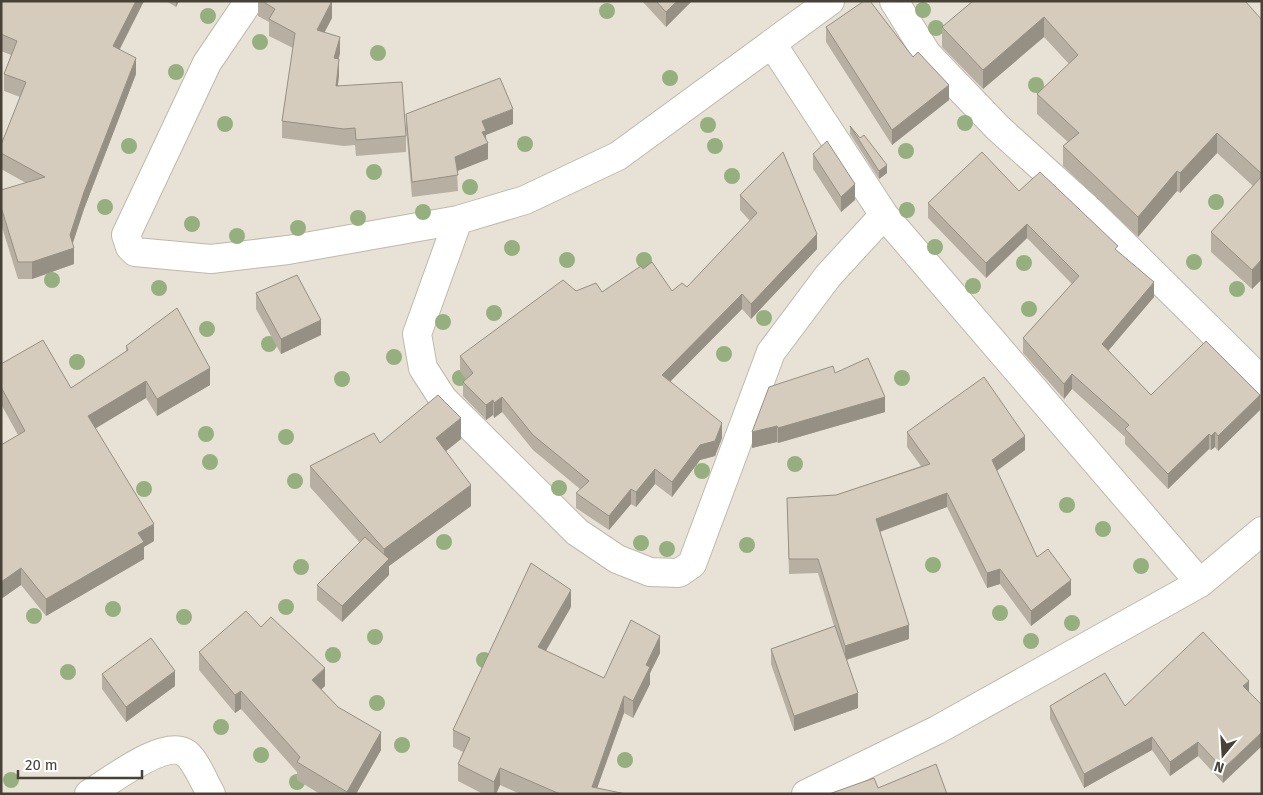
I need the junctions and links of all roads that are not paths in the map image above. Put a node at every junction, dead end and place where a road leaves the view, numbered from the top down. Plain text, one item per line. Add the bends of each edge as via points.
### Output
1 (249, 1) edge
2 (830, 1) edge
3 (894, 1) edge
4 (772, 44) junction
5 (884, 215) junction
6 (458, 220) junction
7 (1262, 381) edge
8 (1262, 531) edge
9 (1200, 583) junction
10 (89, 794) edge
11 (211, 794) edge
12 (806, 794) edge

1 - 6 street via 207,63 126,234 130,247 143,254 211,259 288,250
2 - 4 street
3 - 7 street via 927,54 998,128 1091,212
4 - 5 street
4 - 6 street via 618,156 526,200
5 - 6 street via 828,276 771,352 692,564 678,573 650,572 617,559 577,532 444,399 423,368 417,334
5 - 9 street
8 - 9 street
9 - 12 street via 937,730
10 - 11 street via 156,753 173,749 188,755

